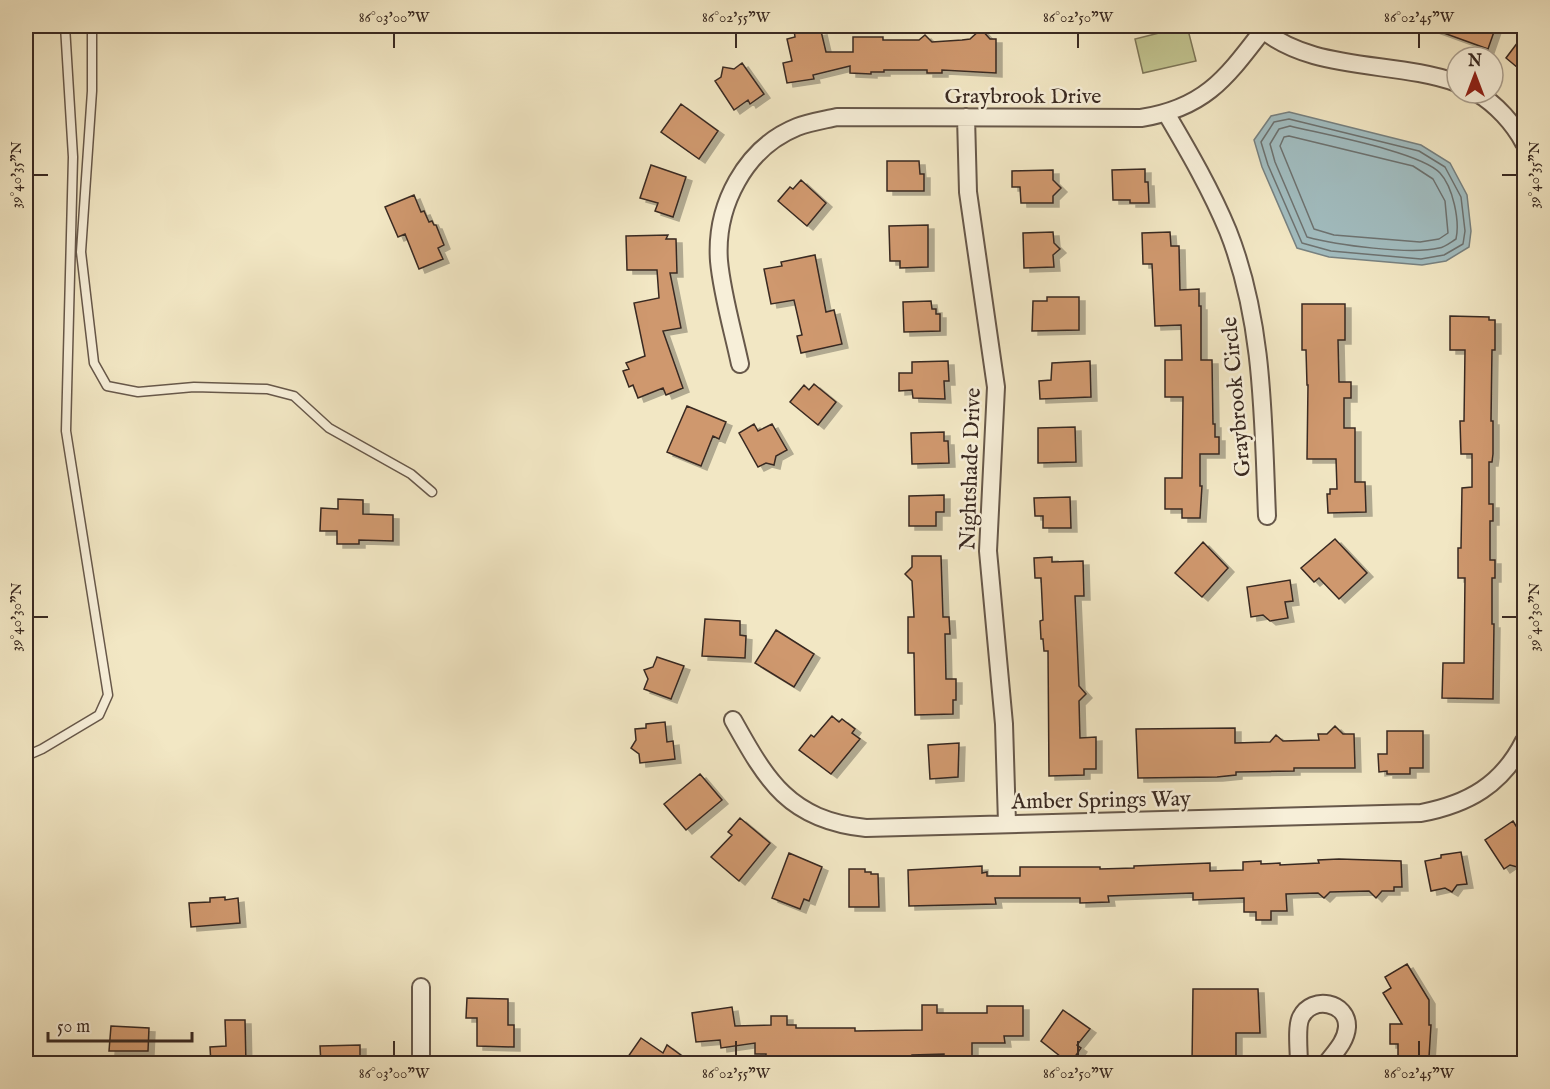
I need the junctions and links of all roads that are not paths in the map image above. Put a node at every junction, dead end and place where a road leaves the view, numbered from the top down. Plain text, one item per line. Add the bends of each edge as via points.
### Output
1 (65, 26) edge
2 (93, 26) edge
3 (1261, 28) edge
4 (1445, 80) edge
5 (1493, 105) edge
6 (1166, 113) junction
7 (966, 117) junction
8 (1524, 144) edge
9 (740, 364) dead end
10 (432, 492) dead end
11 (1268, 516) dead end
12 (733, 720) dead end
13 (1524, 741) edge
14 (26, 756) edge
15 (1007, 823) junction
16 (421, 987) dead end
17 (421, 1064) edge
18 (1299, 1064) edge
19 (1326, 1064) edge

1 - 14 lane via 73,157 66,431 108,695 99,715
2 - 10 lane via 81,252 94,363 107,386 138,392 194,387 267,389 294,396 329,428 411,474
3 - 4 street via 1306,53
3 - 6 street, Graybrook Drive via 1231,71 1210,91
5 - 8 street
6 - 7 street, Graybrook Drive via 1141,118
6 - 11 street, Graybrook Circle via 1215,202 1246,289 1259,358
7 - 9 street, Graybrook Drive via 827,118 790,131 758,153 729,196 719,236 720,269
7 - 15 street, Nightshade Drive via 968,192 996,387 988,550 1005,724
12 - 15 street, Amber Springs Way via 761,771 790,801 809,813 866,828
13 - 15 street, Amber Springs Way via 1493,783 1462,802 1421,813
16 - 17 street
18 - 19 street via 1299,1018 1307,1008 1319,1003 1331,1004 1342,1012 1347,1026 1343,1042

